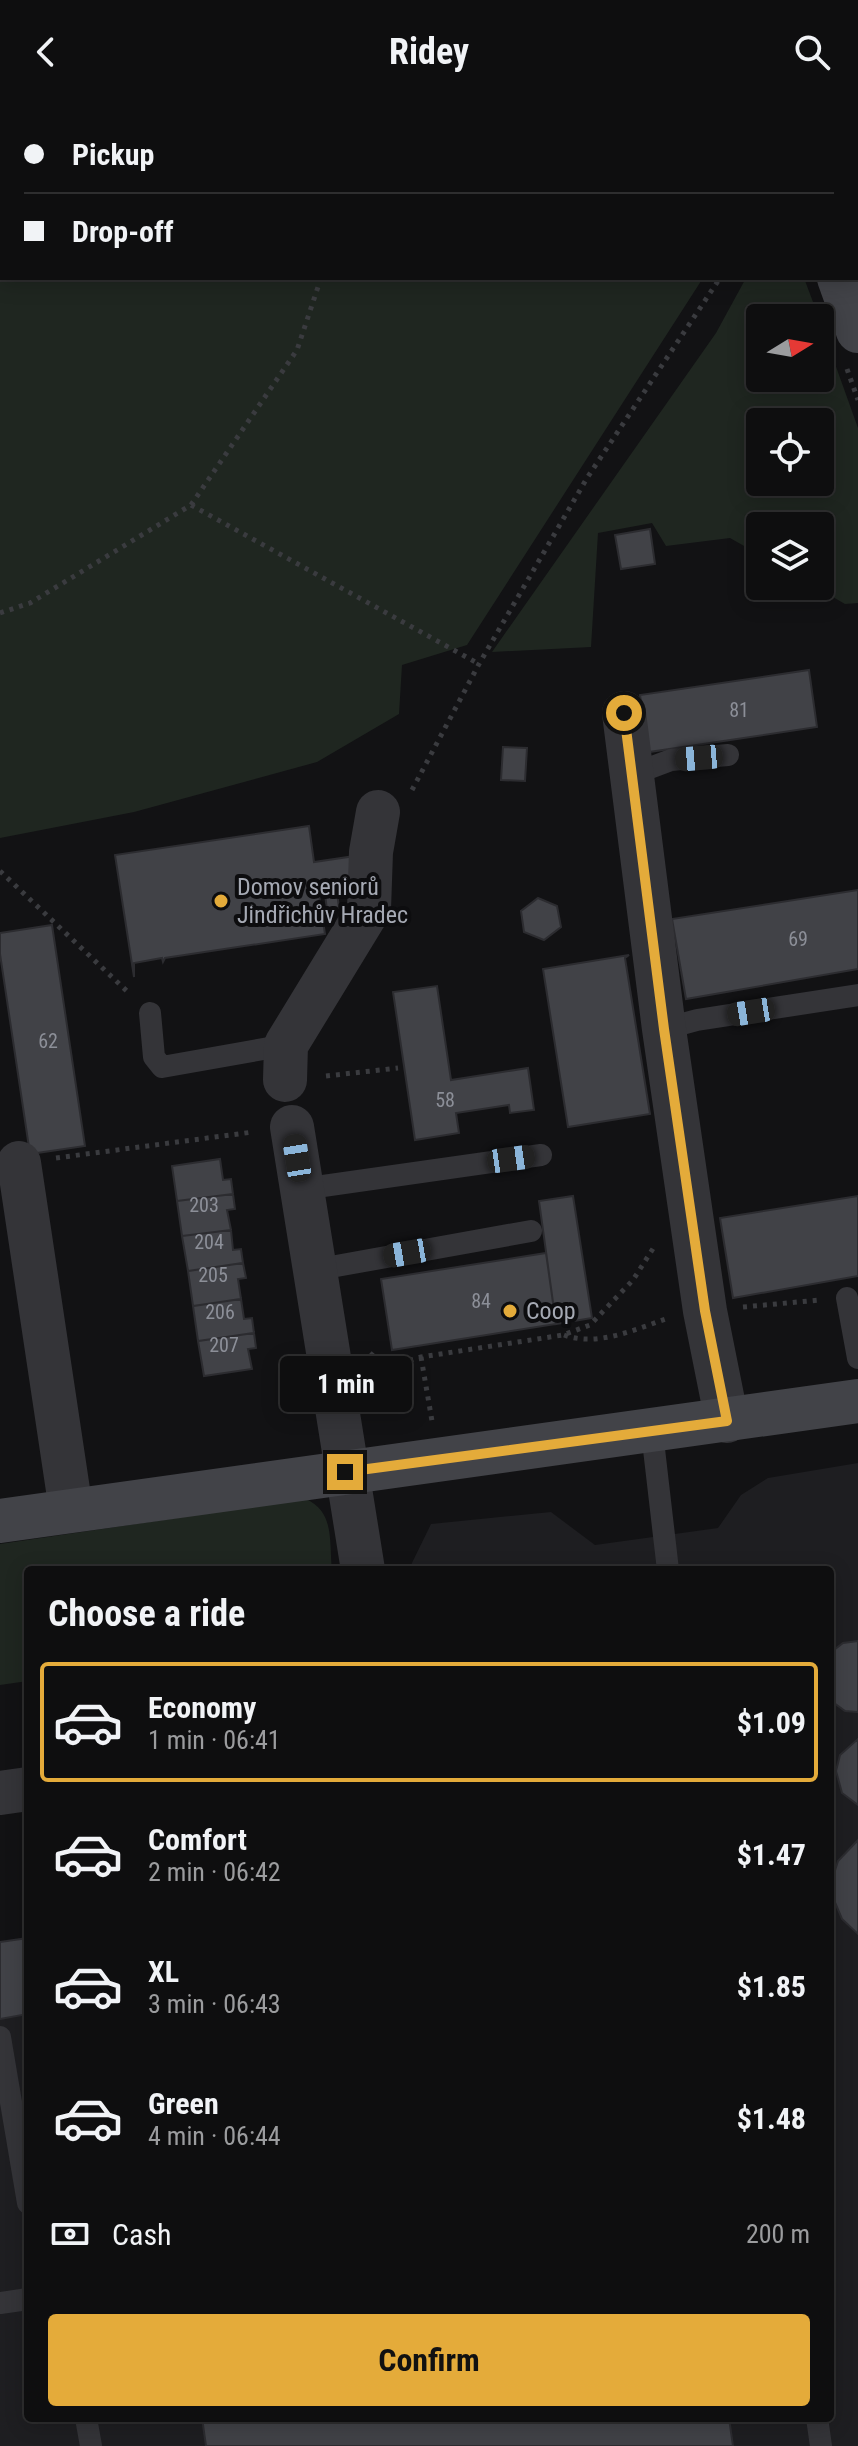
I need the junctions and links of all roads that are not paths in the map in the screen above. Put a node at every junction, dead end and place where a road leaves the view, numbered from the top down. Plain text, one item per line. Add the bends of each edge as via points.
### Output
1 (840, 280) edge
2 (858, 331) edge
3 (624, 713) dead end
4 (728, 755) dead end
5 (631, 775) junction
6 (378, 812) road end
7 (858, 995) edge
8 (150, 1013) road end
9 (664, 1029) junction
10 (285, 1063) joint
11 (292, 1127) road end
12 (541, 1155) dead end
13 (19, 1163) road end
14 (302, 1189) junction
15 (531, 1231) dead end
16 (314, 1270) junction
17 (847, 1298) road end
18 (858, 1358) edge
19 (858, 1401) edge
20 (727, 1421) junction
21 (652, 1432) junction
22 (345, 1472) junction
23 (71, 1510) junction
24 (0, 1521) edge
25 (362, 1566) edge
26 (668, 1566) edge
27 (24, 1790) edge
28 (0, 1793) edge
29 (0, 2037) edge
30 (24, 2179) edge
31 (24, 2300) edge
32 (0, 2303) edge
33 (87, 2422) edge
34 (818, 2422) edge
35 (91, 2446) edge
36 (821, 2446) edge

1 - 2 street
3 - 5 street
4 - 5 lane via 671,760
5 - 9 street
6 - 10 street via 369,909
7 - 9 lane
8 - 10 lane via 154,1057 162,1067
9 - 20 street via 687,1186 689,1314
11 - 14 street
12 - 14 lane
13 - 23 street
14 - 16 street
15 - 16 lane
16 - 22 street
17 - 18 lane
19 - 20 street
20 - 21 street
21 - 22 street
21 - 26 lane
22 - 23 street
22 - 25 street
23 - 24 street
27 - 28 street
29 - 30 lane
31 - 32 lane
33 - 35 lane
34 - 36 lane

